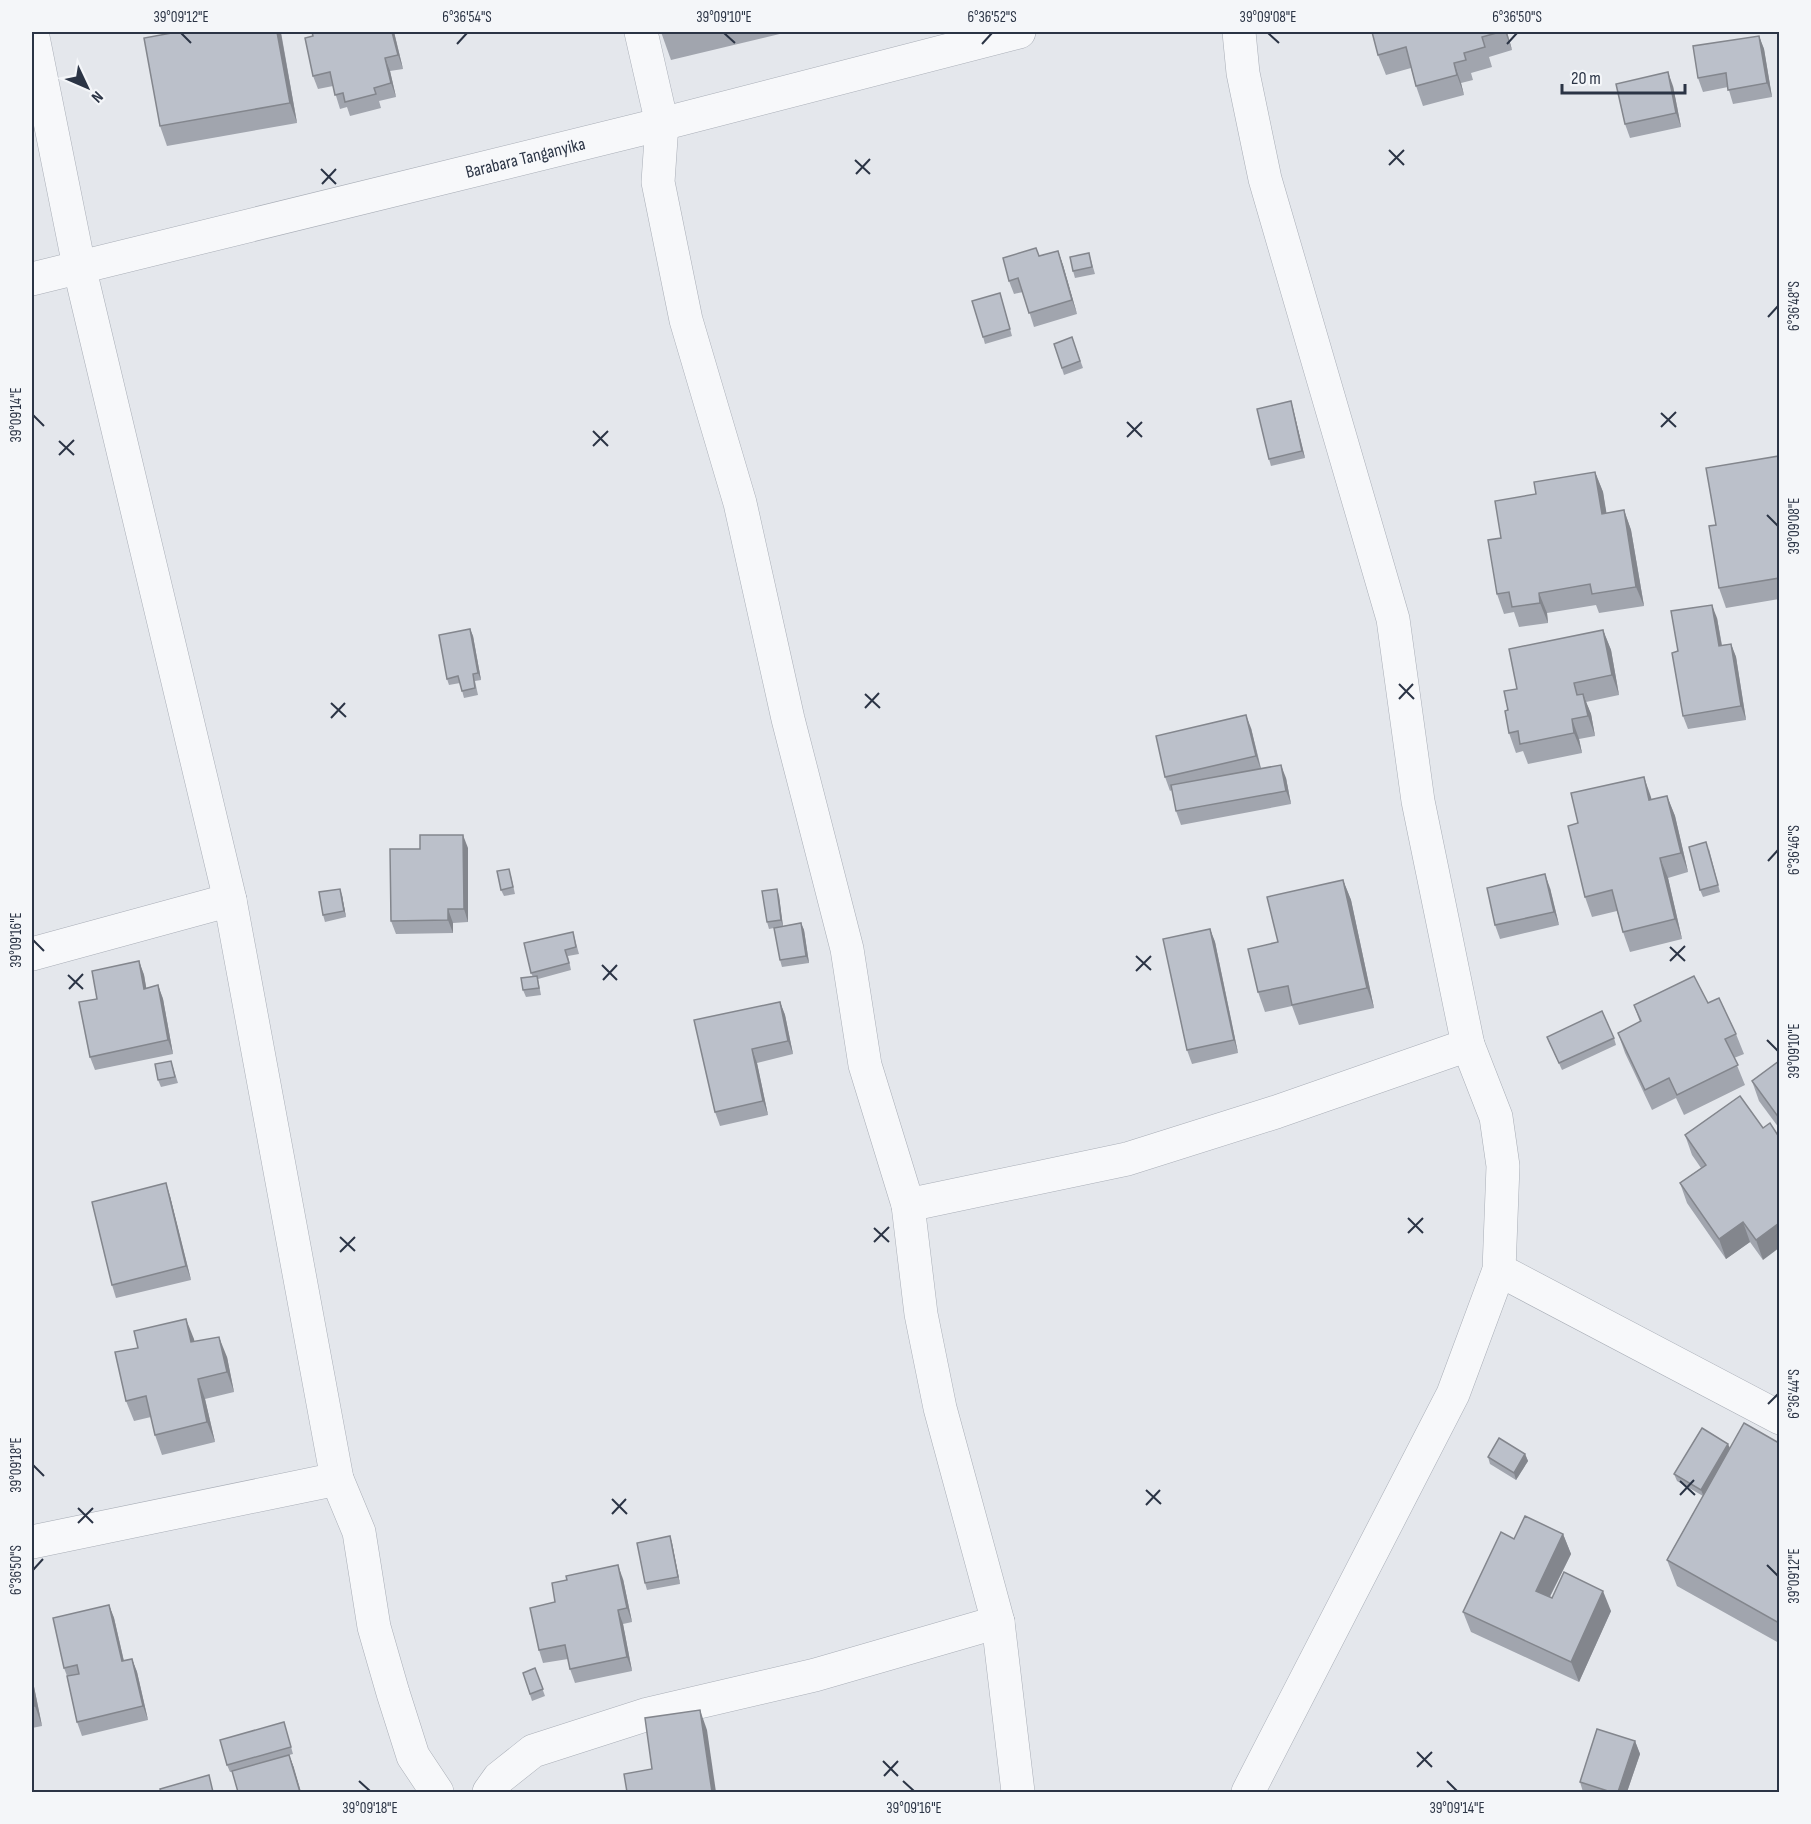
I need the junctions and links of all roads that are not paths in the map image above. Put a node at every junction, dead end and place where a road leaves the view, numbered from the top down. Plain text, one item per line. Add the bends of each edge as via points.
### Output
1 (32, 32) edge
2 (641, 32) edge
3 (1019, 32) edge
4 (1239, 32) edge
5 (662, 124) junction
6 (79, 266) junction
7 (32, 279) edge
8 (230, 900) junction
9 (32, 954) edge
10 (1468, 1045) junction
11 (908, 1205) junction
12 (1499, 1270) junction
13 (1779, 1418) edge
14 (337, 1479) junction
15 (32, 1542) edge
16 (998, 1622) junction
17 (436, 1792) edge
18 (489, 1792) edge
19 (1018, 1792) edge
20 (1248, 1792) edge

1 - 6 street
2 - 5 street
3 - 5 street, Barabara Tanganyika
4 - 10 street via 1243,73 1265,178 1393,618 1418,801
5 - 6 street, Barabara Tanganyika
5 - 11 street via 658,182 686,320 740,503 788,719 847,949 865,1065
6 - 7 street, Barabara Tanganyika
6 - 8 street
8 - 9 street
8 - 14 street
10 - 11 street via 1127,1159
10 - 12 street via 1496,1117 1503,1166
11 - 16 street via 921,1314 940,1408
12 - 13 street
12 - 20 street via 1453,1394
14 - 15 street
14 - 17 street via 359,1532 374,1627 393,1694 413,1756
16 - 18 street via 815,1675 648,1714 533,1751 499,1778
16 - 19 street

